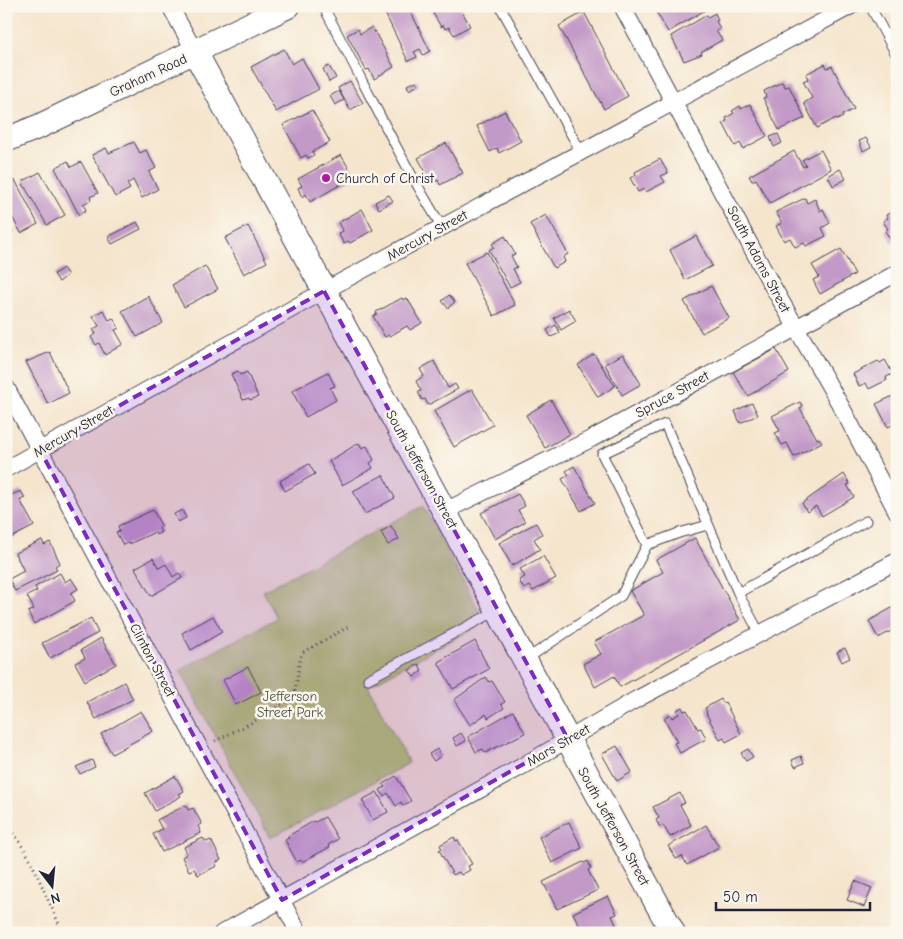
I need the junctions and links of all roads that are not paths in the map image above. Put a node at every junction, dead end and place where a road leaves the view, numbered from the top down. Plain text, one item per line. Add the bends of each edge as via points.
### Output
1 (170, 6) edge
2 (288, 6) edge
3 (323, 6) edge
4 (500, 6) edge
5 (622, 6) edge
6 (851, 6) edge
7 (870, 6) edge
8 (829, 12) edge
9 (195, 52) junction
10 (897, 56) edge
11 (673, 102) junction
12 (6, 140) edge
13 (581, 152) junction
14 (442, 227) junction
15 (897, 273) edge
16 (324, 291) junction
17 (796, 327) junction
18 (6, 387) edge
19 (40, 450) junction
20 (6, 469) edge
21 (445, 512) junction
22 (897, 512) edge
23 (866, 521) dead end
24 (708, 525) junction
25 (647, 546) junction
26 (897, 561) edge
27 (738, 593) junction
28 (498, 610) junction
29 (760, 634) junction
30 (524, 660) junction
31 (368, 679) dead end
32 (568, 739) junction
33 (282, 900) junction
34 (222, 933) edge
35 (300, 933) edge
36 (673, 933) edge

1 - 9 street, South Jefferson Street
2 - 9 street, Graham Road
3 - 14 lane via 387,131
4 - 13 lane
5 - 11 street, South Adams Street
6 - 8 street, Mercury Street
7 - 10 lane
8 - 11 street, Mercury Street
9 - 12 street, Graham Road
9 - 16 street, South Jefferson Street
11 - 13 street, Mercury Street
11 - 17 street, South Adams Street
13 - 14 street, Mercury Street
14 - 16 street, Mercury Street
15 - 17 street, Spruce Street
16 - 19 street, Mercury Street
16 - 21 street, South Jefferson Street
17 - 21 street, Spruce Street via 591,438
17 - 22 street, South Adams Street
18 - 19 street, Clinton Street
19 - 20 street, Mercury Street
19 - 33 street, Clinton Street
21 - 28 street, South Jefferson Street
23 - 27 lane
24 - 25 lane
24 - 25 lane via 666,424 602,454
24 - 27 lane
25 - 30 lane via 621,596
26 - 29 street, Mars Street
27 - 29 lane
28 - 30 street, South Jefferson Street
28 - 31 lane
29 - 32 street, Mars Street
30 - 32 street, South Jefferson Street
32 - 33 street, Mars Street
32 - 36 street, South Jefferson Street
33 - 34 street, Mars Street
33 - 35 street, Clinton Street

